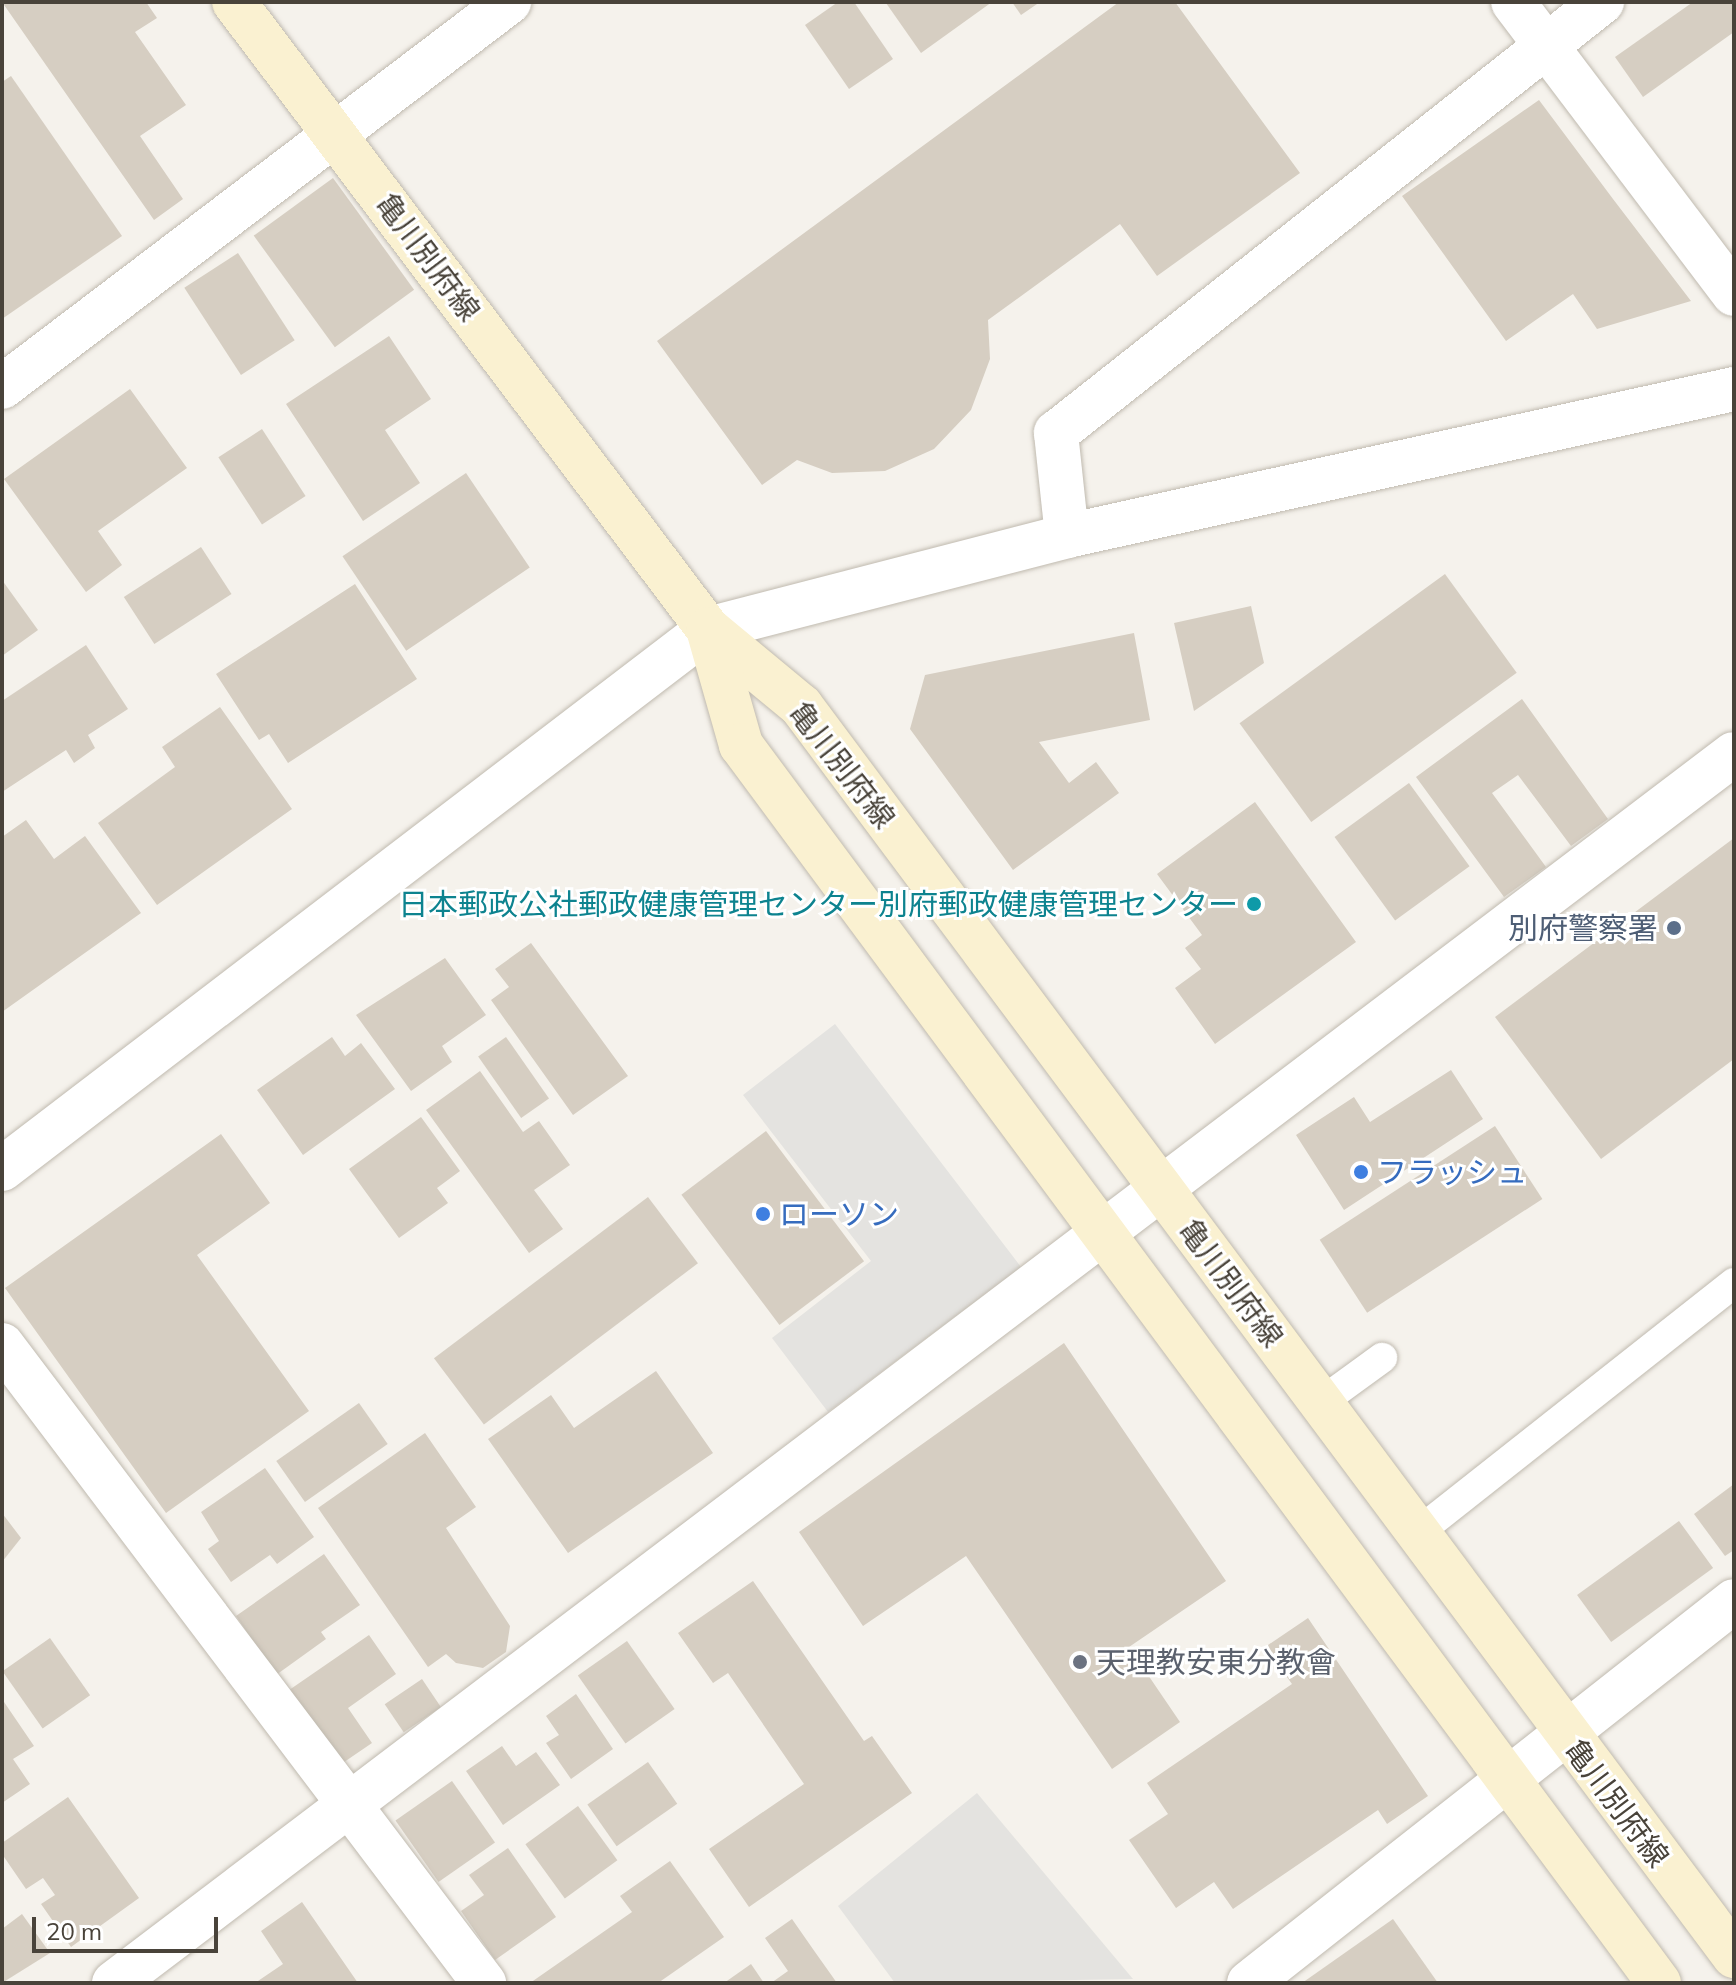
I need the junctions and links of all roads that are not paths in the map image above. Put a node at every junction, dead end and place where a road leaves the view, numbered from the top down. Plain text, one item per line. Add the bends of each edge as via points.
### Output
1 (234, 2) edge
2 (509, 2) edge
3 (1513, 2) edge
4 (1602, 2) edge
5 (1547, 45) junction
6 (336, 135) junction
7 (1734, 294) edge
8 (2, 387) edge
9 (1734, 389) edge
10 (1067, 536) junction
11 (708, 629) junction
12 (1734, 754) edge
13 (2, 1169) edge
14 (1160, 1189) junction
15 (1102, 1232) junction
16 (1734, 1283) edge
17 (2, 1345) edge
18 (1382, 1358) dead end
19 (1320, 1403) junction
20 (1416, 1534) junction
21 (1734, 1601) edge
22 (1564, 1733) junction
23 (1507, 1782) junction
24 (355, 1806) junction
25 (1734, 1956) edge
26 (114, 1983) edge
27 (484, 1983) edge
28 (1249, 1983) edge
29 (1659, 1983) edge

1 - 6 main road, 亀川別府線
2 - 6 street
3 - 5 street
4 - 5 street
5 - 7 street
5 - 10 street via 1056,433
6 - 8 street
6 - 11 main road, 亀川別府線
9 - 10 street
10 - 11 street
11 - 13 street
11 - 14 main road, 亀川別府線 via 801,706
11 - 15 main road, 亀川別府線 via 741,745
12 - 14 street
14 - 15 street
14 - 19 main road, 亀川別府線
15 - 23 main road, 亀川別府線
15 - 24 street
16 - 20 lane
17 - 24 street
18 - 19 lane
19 - 20 main road, 亀川別府線
20 - 22 main road, 亀川別府線
21 - 22 street
22 - 23 street
22 - 25 main road, 亀川別府線
23 - 28 street
23 - 29 main road, 亀川別府線
24 - 26 street
24 - 27 street

